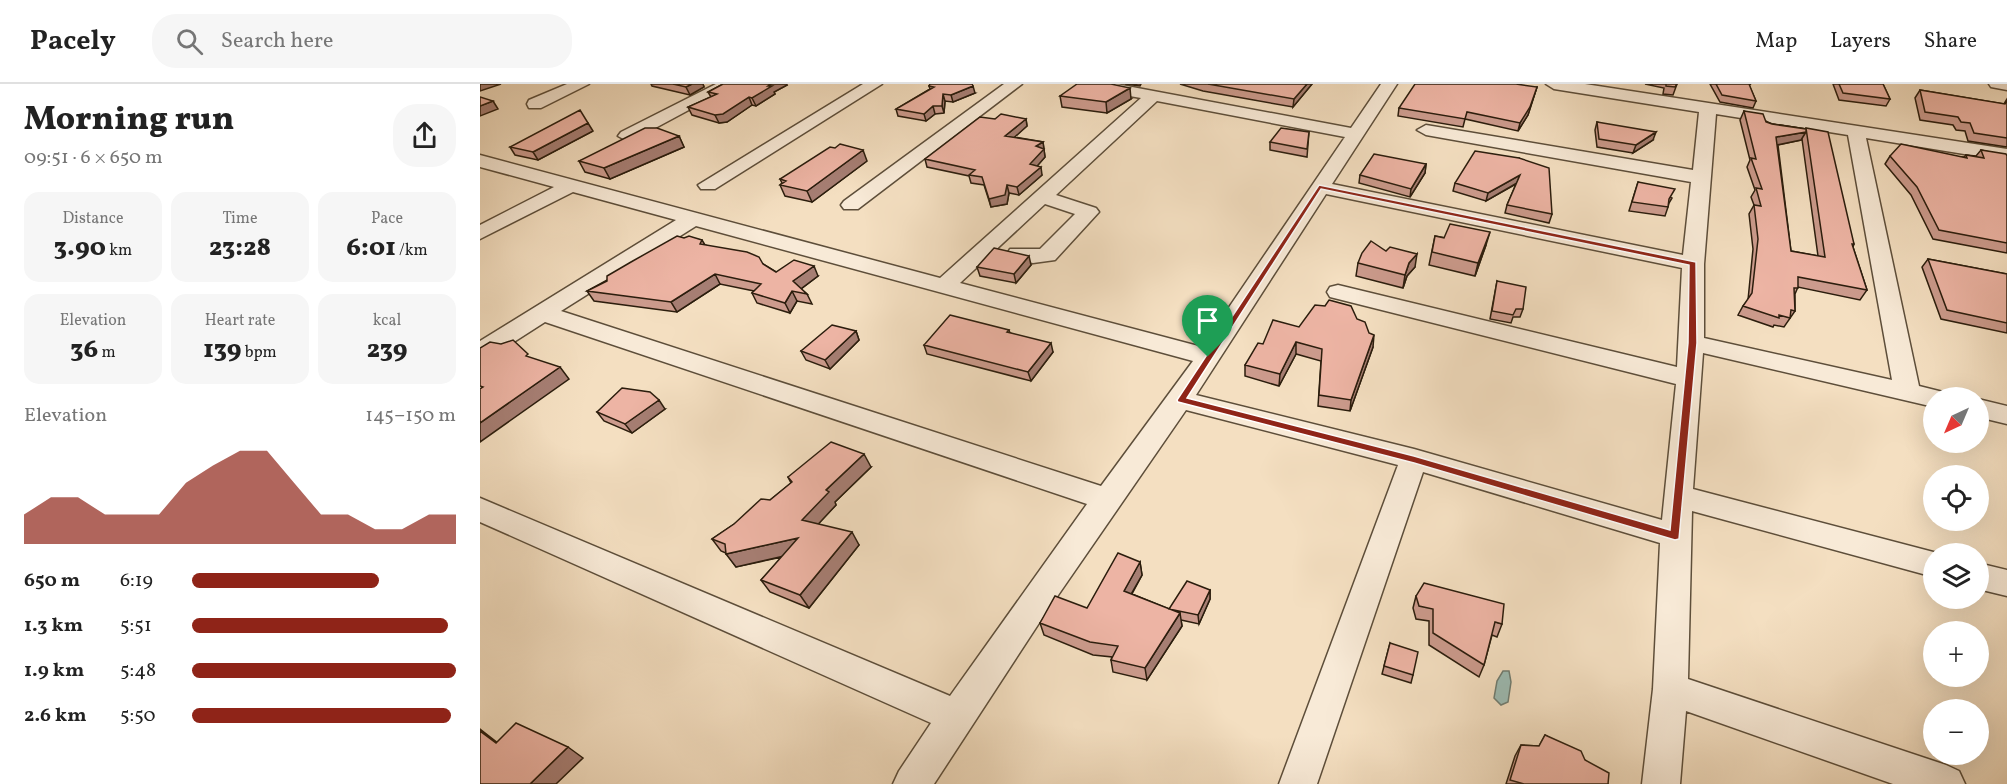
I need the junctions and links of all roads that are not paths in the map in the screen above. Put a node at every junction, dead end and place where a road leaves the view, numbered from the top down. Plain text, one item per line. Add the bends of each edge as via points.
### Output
1 (581, 84) edge
2 (729, 84) edge
3 (874, 84) edge
4 (1014, 84) edge
5 (1095, 84) edge
6 (1389, 84) edge
7 (1997, 84) edge
8 (1565, 85) edge
9 (2007, 86) edge
10 (1153, 96) junction
11 (535, 104) dead end
12 (1708, 108) junction
13 (1426, 130) dead end
14 (1856, 132) junction
15 (1357, 134) junction
16 (627, 136) edge
17 (2007, 155) edge
18 (480, 160) edge
19 (1703, 178) junction
20 (572, 184) junction
21 (708, 185) dead end
22 (1319, 187) junction
23 (1042, 197) junction
24 (851, 205) dead end
25 (694, 218) junction
26 (480, 233) edge
27 (1018, 254) edge
28 (1693, 264) junction
29 (944, 286) junction
30 (1338, 292) dead end
31 (542, 314) junction
32 (1692, 343) junction
33 (480, 352) edge
34 (1208, 357) junction
35 (1687, 378) junction
36 (1907, 392) junction
37 (1923, 396) edge
38 (1181, 400) junction
39 (1989, 411) edge
40 (2007, 415) edge
41 (1414, 459) junction
42 (1680, 497) junction
43 (1106, 499) junction
44 (480, 509) edge
45 (1675, 536) junction
46 (1923, 561) edge
47 (1989, 579) edge
48 (2007, 583) edge
49 (1670, 689) junction
50 (956, 716) junction
51 (912, 784) edge
52 (1298, 784) edge
53 (1661, 784) edge
54 (1946, 784) edge

1 - 11 street
2 - 16 street
3 - 21 street
4 - 24 street
5 - 10 street
6 - 15 street
7 - 9 street
8 - 12 street
10 - 15 street
10 - 23 street
12 - 14 street
12 - 19 street
13 - 19 street
14 - 17 street
14 - 36 street
15 - 22 street
18 - 20 street
19 - 28 street
20 - 25 street
20 - 26 street
22 - 28 street
22 - 34 street
23 - 27 street via 1089,212 1047,255
23 - 29 street
25 - 29 street
25 - 31 street
28 - 32 street
29 - 34 street
30 - 35 street
31 - 33 street
31 - 43 street
32 - 35 street
32 - 36 street
34 - 38 street
35 - 42 street
36 - 37 street
38 - 41 street
38 - 43 street
39 - 40 street
41 - 45 street
41 - 52 street
42 - 45 street
42 - 46 street
43 - 50 street
44 - 50 street
45 - 49 street
47 - 48 street
49 - 53 street
49 - 54 street
50 - 51 street

